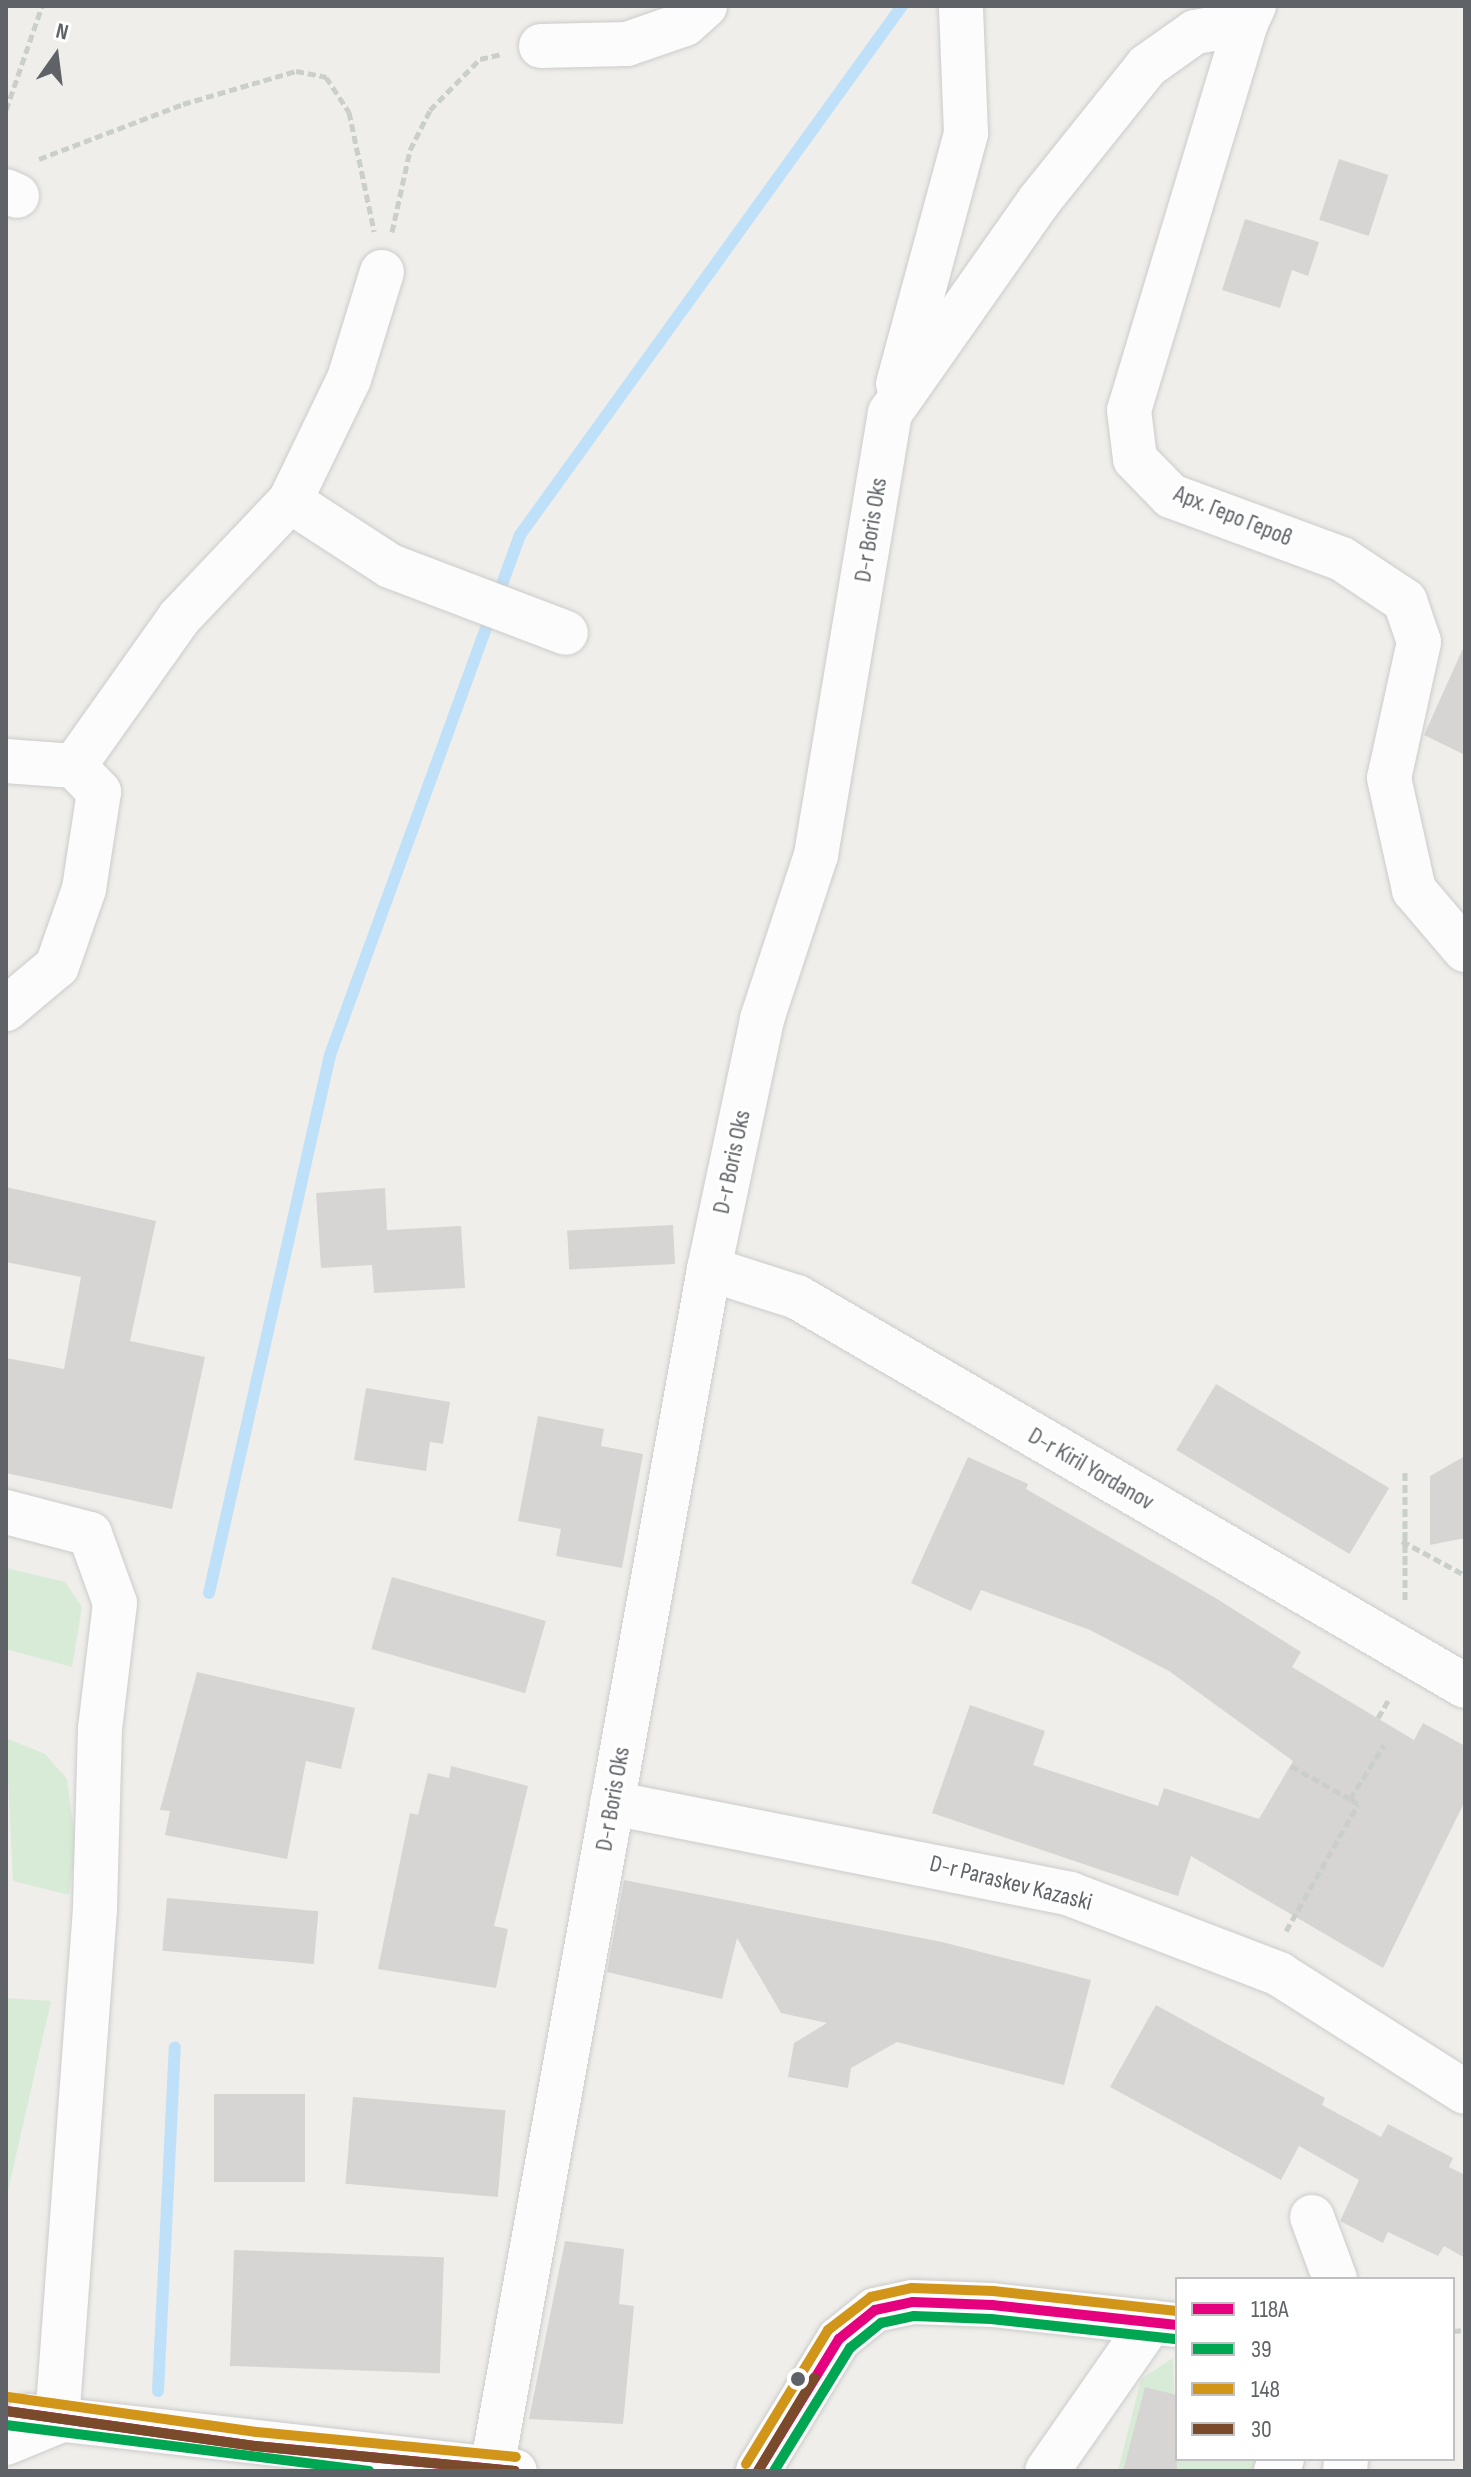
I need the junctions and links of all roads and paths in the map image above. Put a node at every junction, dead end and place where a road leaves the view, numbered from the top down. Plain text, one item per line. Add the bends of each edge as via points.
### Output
1 (42, 6) edge
2 (705, 6) edge
3 (963, 11) edge
4 (1250, 14) edge
5 (541, 46) joint
6 (6, 110) edge
7 (19, 183) edge
8 (382, 272) junction
9 (890, 413) junction
10 (290, 501) junction
11 (566, 633) dead end
12 (6, 761) edge
13 (74, 766) junction
14 (1465, 950) edge
15 (18, 1001) edge
16 (709, 1269) junction
17 (1405, 1472) dead end
18 (6, 1512) edge
19 (1401, 1540) junction
20 (1465, 1575) edge
21 (1406, 1618) dead end
22 (1465, 1686) edge
23 (1390, 1697) dead end
24 (1378, 1718) dead end
25 (1384, 1745) dead end
26 (1291, 1766) dead end
27 (1350, 1799) junction
28 (612, 1803) junction
29 (1297, 1910) dead end
30 (1465, 2092) edge
31 (1312, 2217) dead end
32 (1334, 2277) edge
33 (1164, 2323) edge
34 (6, 2411) edge
35 (57, 2422) junction
36 (6, 2443) edge
37 (256, 2459) edge
38 (503, 2470) edge
39 (758, 2471) edge
40 (1047, 2471) edge

1 - 6 path
2 - 5 street via 685,24 627,44
3 - 9 street via 966,133
4 - 9 street, D-r Boris Oks via 1195,32 1147,66 1030,212
4 - 14 street, Арх. Геро Геров via 1129,410 1135,459 1171,496 1342,559 1405,601 1419,642 1389,778 1414,890
5 - 8 path via 480,59 430,110 410,150
7 - 8 path via 282,75 326,77 349,112
8 - 10 street via 349,379
9 - 16 street, D-r Boris Oks via 816,855 762,1019
10 - 11 street via 390,566
10 - 13 street via 179,618
12 - 13 street
13 - 15 street via 99,792 84,889 57,966
16 - 22 street, D-r Kiril Yordanov via 797,1297
16 - 28 street, D-r Boris Oks
17 - 19 path
18 - 35 street via 90,1534 115,1603 100,1728 95,1909
19 - 20 path
19 - 21 path
23 - 24 path
25 - 27 path
26 - 27 path
27 - 29 path via 1358,1804
28 - 30 street, D-r Paraskev Kazaski via 1070,1894 1279,1974
28 - 38 street, D-r Boris Oks
31 - 32 street
33 - 39 street via 992,2305 913,2302 875,2310 839,2339
33 - 40 street
34 - 35 street
35 - 36 street
35 - 37 street
37 - 38 street

